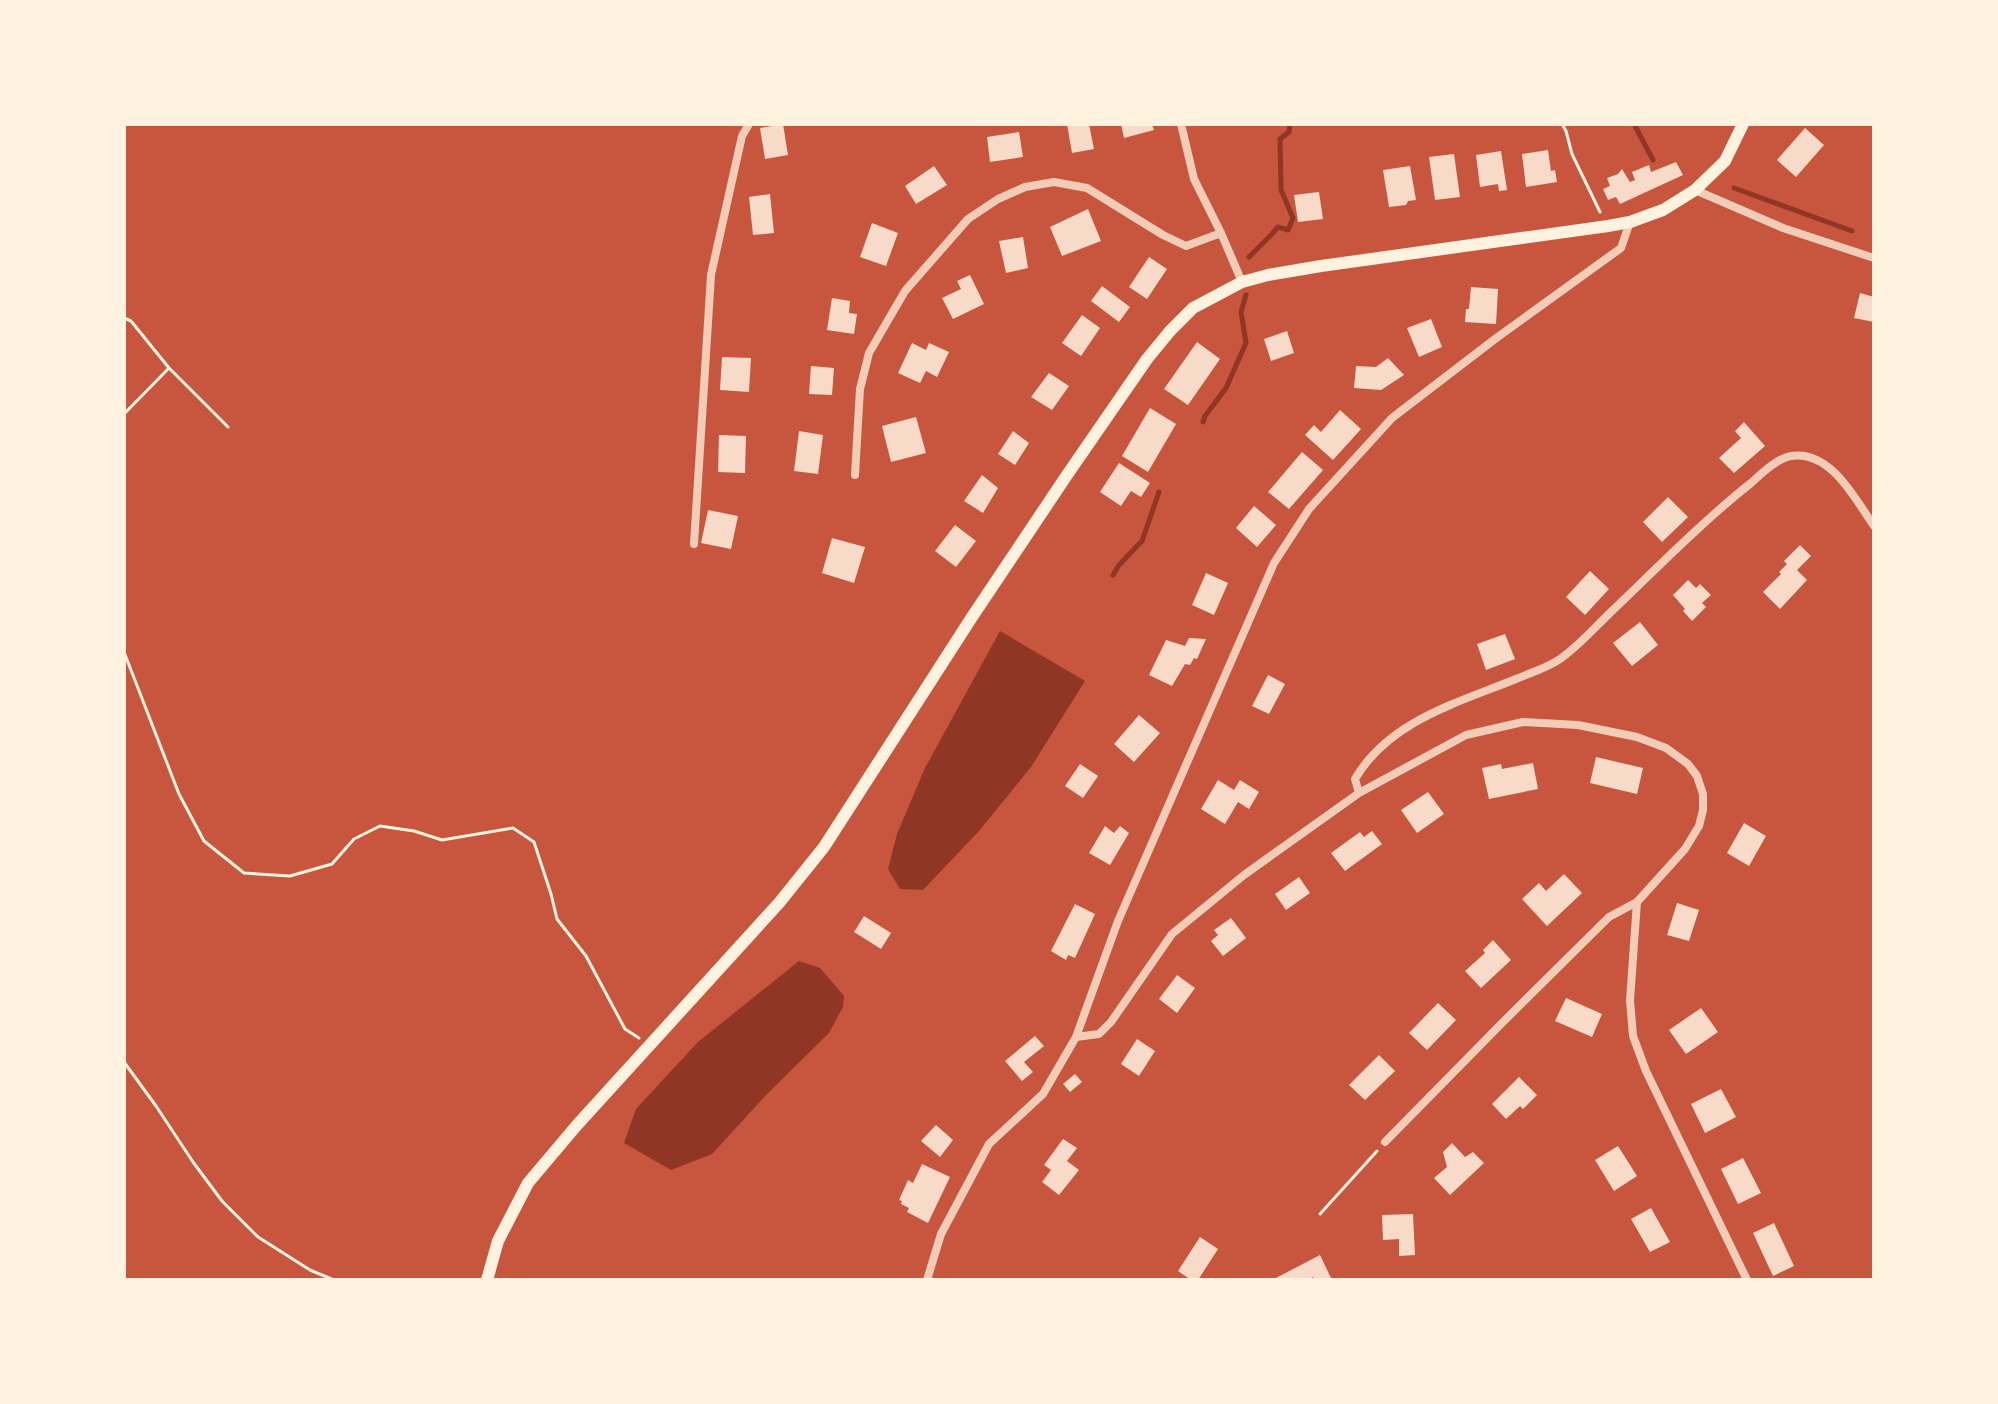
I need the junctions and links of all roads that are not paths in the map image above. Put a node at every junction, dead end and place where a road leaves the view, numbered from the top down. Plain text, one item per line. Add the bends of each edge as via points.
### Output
1 (749, 124) edge
2 (1181, 124) edge
3 (1743, 124) edge
4 (1695, 190) junction
5 (1630, 222) junction
6 (1221, 233) junction
7 (1874, 258) edge
8 (1242, 282) junction
9 (855, 475) dead end
10 (1874, 526) edge
11 (694, 544) dead end
12 (1359, 793) junction
13 (1637, 902) junction
14 (1076, 1037) junction
15 (1385, 1142) road end
16 (487, 1280) edge
17 (927, 1280) edge
18 (1747, 1280) edge

1 - 11 street via 711,275
2 - 6 street via 1194,179
3 - 4 main road via 1725,161
4 - 5 main road
4 - 7 street via 1783,228
5 - 8 main road
5 - 14 street via 1621,248 1392,418 1309,509 1274,563 1118,921
6 - 8 street
6 - 9 street via 1186,246 1087,188 1054,182 998,199 968,219 905,291 869,353 860,389
8 - 16 main road via 1193,308 1147,359 824,847 528,1183 498,1241
10 - 12 street via 1823,463 1787,457 1729,500 1559,660 1437,710 1381,746 1355,779
12 - 13 street via 1466,735 1523,722 1578,725 1666,748 1697,776 1703,810 1685,849
12 - 14 street via 1172,934 1111,1022 1099,1034
13 - 15 street via 1609,917
13 - 18 street via 1630,1000 1633,1036
14 - 17 street via 1043,1094 989,1144 941,1234

